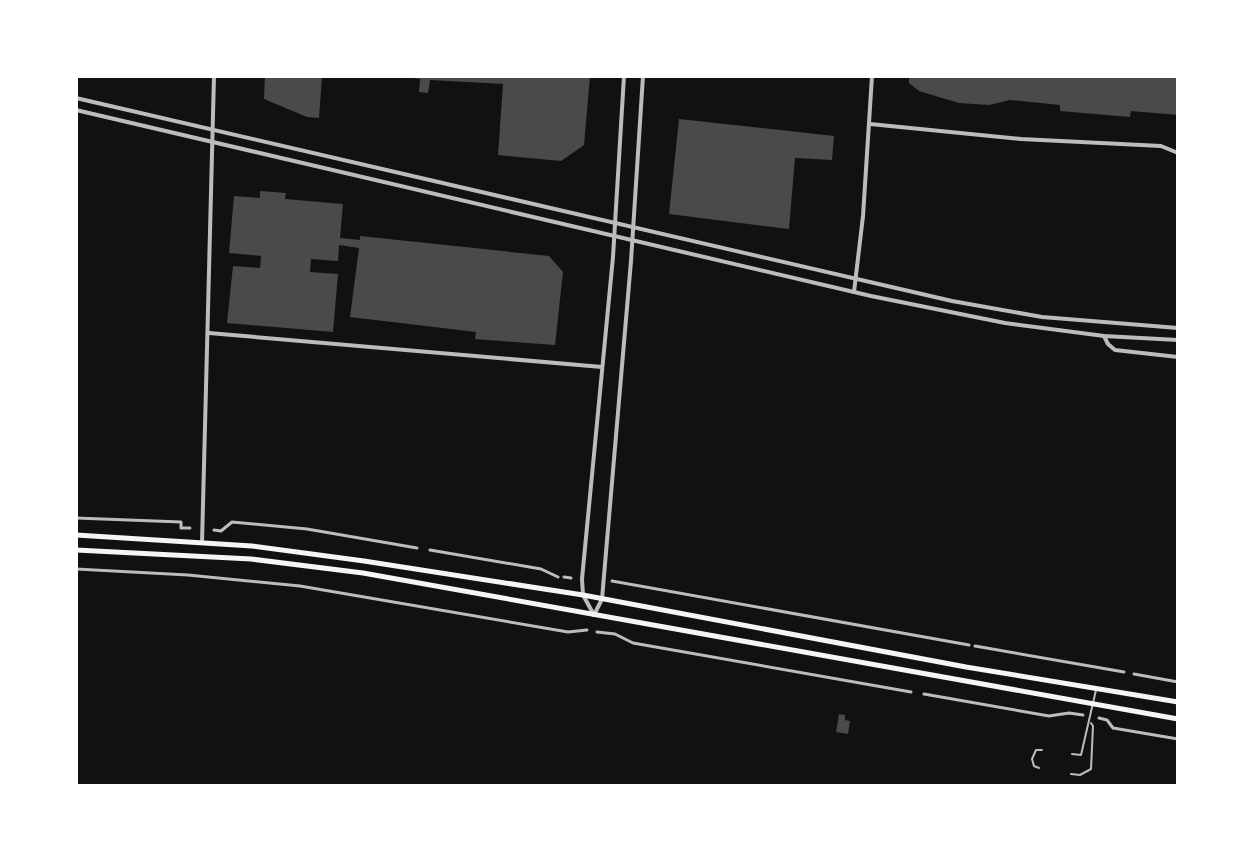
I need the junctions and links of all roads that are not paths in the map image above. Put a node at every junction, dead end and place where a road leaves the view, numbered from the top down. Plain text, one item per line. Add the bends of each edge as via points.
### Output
1 (214, 76) edge
2 (624, 76) edge
3 (643, 76) edge
4 (872, 76) edge
5 (76, 98) edge
6 (76, 110) edge
7 (870, 124) junction
8 (212, 130) junction
9 (212, 143) junction
10 (1178, 153) edge
11 (614, 224) junction
12 (633, 229) junction
13 (614, 235) junction
14 (632, 239) junction
15 (856, 279) junction
16 (854, 292) junction
17 (1178, 328) edge
18 (209, 333) junction
19 (1104, 336) junction
20 (1178, 340) edge
21 (1178, 357) edge
22 (602, 367) junction
23 (76, 518) edge
24 (190, 528) dead end
25 (214, 530) dead end
26 (76, 535) edge
27 (202, 543) junction
28 (417, 548) dead end
29 (76, 550) edge
30 (430, 550) dead end
31 (76, 569) edge
32 (571, 578) dead end
33 (612, 581) dead end
34 (583, 595) junction
35 (602, 599) junction
36 (594, 615) junction
37 (587, 630) dead end
38 (597, 632) dead end
39 (969, 645) dead end
40 (975, 646) dead end
41 (1124, 672) dead end
42 (1134, 674) dead end
43 (1178, 682) edge
44 (1096, 689) junction
45 (911, 692) dead end
46 (924, 694) dead end
47 (1178, 702) edge
48 (1093, 703) junction
49 (1083, 715) dead end
50 (1099, 718) dead end
51 (1178, 719) edge
52 (1090, 722) junction
53 (1178, 739) edge
54 (1042, 750) dead end
55 (1072, 754) dead end
56 (1039, 768) dead end
57 (1071, 774) dead end

1 - 8 street
2 - 11 street
3 - 12 street
4 - 7 street
5 - 8 street
6 - 9 street
7 - 10 street via 1161,146
7 - 15 street
8 - 9 street
8 - 11 street
9 - 13 street
9 - 18 street
11 - 12 street
11 - 13 street
12 - 14 street
12 - 15 street
13 - 14 street
13 - 22 street
14 - 16 street
14 - 35 street
15 - 16 street
15 - 17 street via 1018,314
16 - 19 street via 1005,323
18 - 22 street
18 - 27 street
19 - 20 street
19 - 21 street via 1115,350
22 - 34 street
23 - 24 street via 181,522 181,528
25 - 28 street via 232,522
26 - 27 main road
27 - 34 main road via 333,556
29 - 36 main road via 301,564
30 - 32 street
31 - 37 street via 300,586 568,632
33 - 39 street
34 - 35 main road
34 - 36 street
35 - 36 street
35 - 44 main road
36 - 48 main road
38 - 45 street via 633,643
40 - 41 street
42 - 43 street
44 - 47 main road
44 - 48 lane
46 - 49 street via 1049,716
48 - 51 main road
48 - 52 lane
50 - 53 street via 1113,728
52 - 55 lane via 1081,755
52 - 57 lane via 1091,769
54 - 56 lane via 1036,750 1031,763

